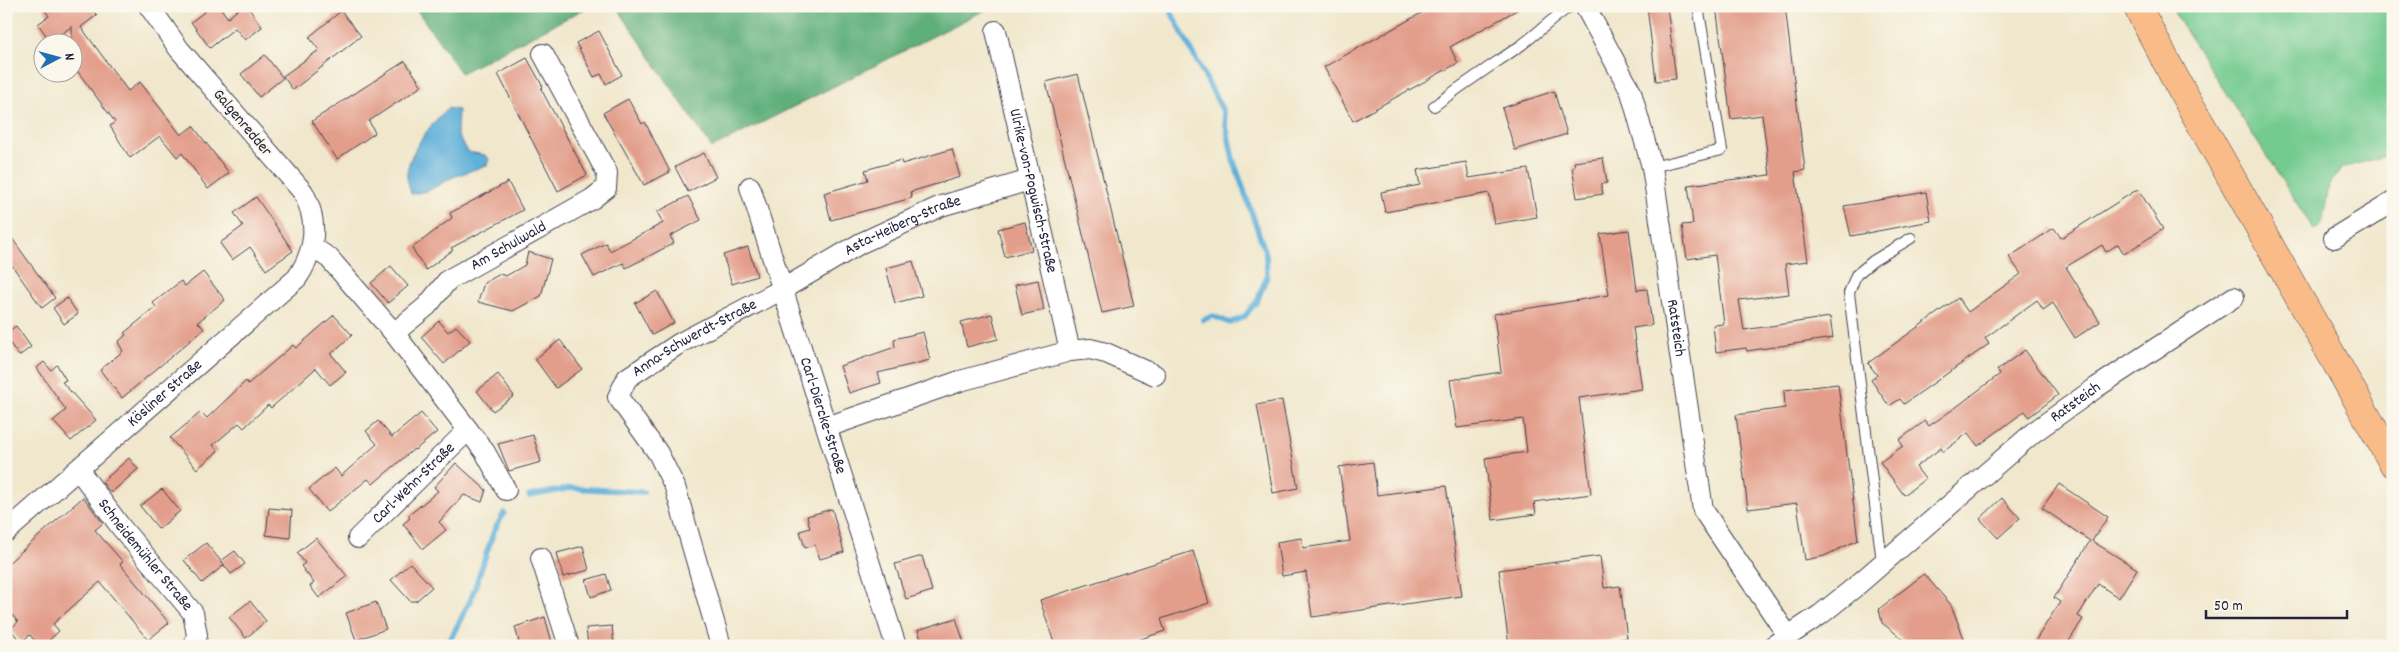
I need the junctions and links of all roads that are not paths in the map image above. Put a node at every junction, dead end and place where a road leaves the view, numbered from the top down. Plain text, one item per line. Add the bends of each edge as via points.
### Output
1 (149, 6) edge
2 (1571, 6) edge
3 (1585, 6) edge
4 (1698, 6) edge
5 (2137, 6) edge
6 (996, 31) dead end
7 (543, 54) dead end
8 (1434, 106) dead end
9 (1652, 167) junction
10 (1030, 180) junction
11 (750, 187) dead end
12 (2393, 202) edge
13 (1911, 238) dead end
14 (2334, 238) dead end
15 (312, 247) junction
16 (784, 289) junction
17 (2234, 297) dead end
18 (394, 333) junction
19 (1070, 351) junction
20 (1155, 375) dead end
21 (827, 427) junction
22 (468, 430) junction
23 (2393, 463) edge
24 (78, 469) junction
25 (506, 490) dead end
26 (6, 532) edge
27 (358, 538) dead end
28 (541, 558) dead end
29 (1882, 562) junction
30 (1781, 641) edge
31 (194, 646) edge
32 (569, 646) edge
33 (721, 646) edge
34 (896, 646) edge

1 - 15 street, Galgenredder via 179,49 303,192 313,219
2 - 8 lane
3 - 9 street, Ratsteich via 1631,92
4 - 9 lane via 1722,150
5 - 23 main road
6 - 10 street, Ulrike-von-Pogwisch-Straße
7 - 18 street, Am Schulwald via 607,172 606,188 448,280 428,306
9 - 30 street, Ratsteich via 1703,510
10 - 16 street, Asta-Heiberg-Straße via 940,206 861,243
10 - 19 street, Ulrike-von-Pogwisch-Straße
11 - 16 street, Carl-Diercke-Straße
12 - 14 street
13 - 29 lane via 1856,275 1849,293
15 - 18 street via 329,258
15 - 24 street, Kösliner Straße via 297,278
16 - 21 street, Carl-Diercke-Straße
16 - 33 street, Anna-Schwerdt-Straße via 680,343 627,378 618,397 658,453 675,487
17 - 29 street, Ratsteich via 2034,432
18 - 22 street, Carl-Wehn-Straße
19 - 20 street via 1090,349 1106,353
19 - 21 street via 960,381
21 - 34 street, Carl-Diercke-Straße
22 - 25 street, Carl-Wehn-Straße via 485,452
22 - 27 street, Carl-Wehn-Straße
24 - 26 street, Kösliner Straße
24 - 31 street, Schneidemühler Straße via 120,526 193,613 197,634
28 - 32 street
29 - 30 street, Ratsteich via 1820,615

